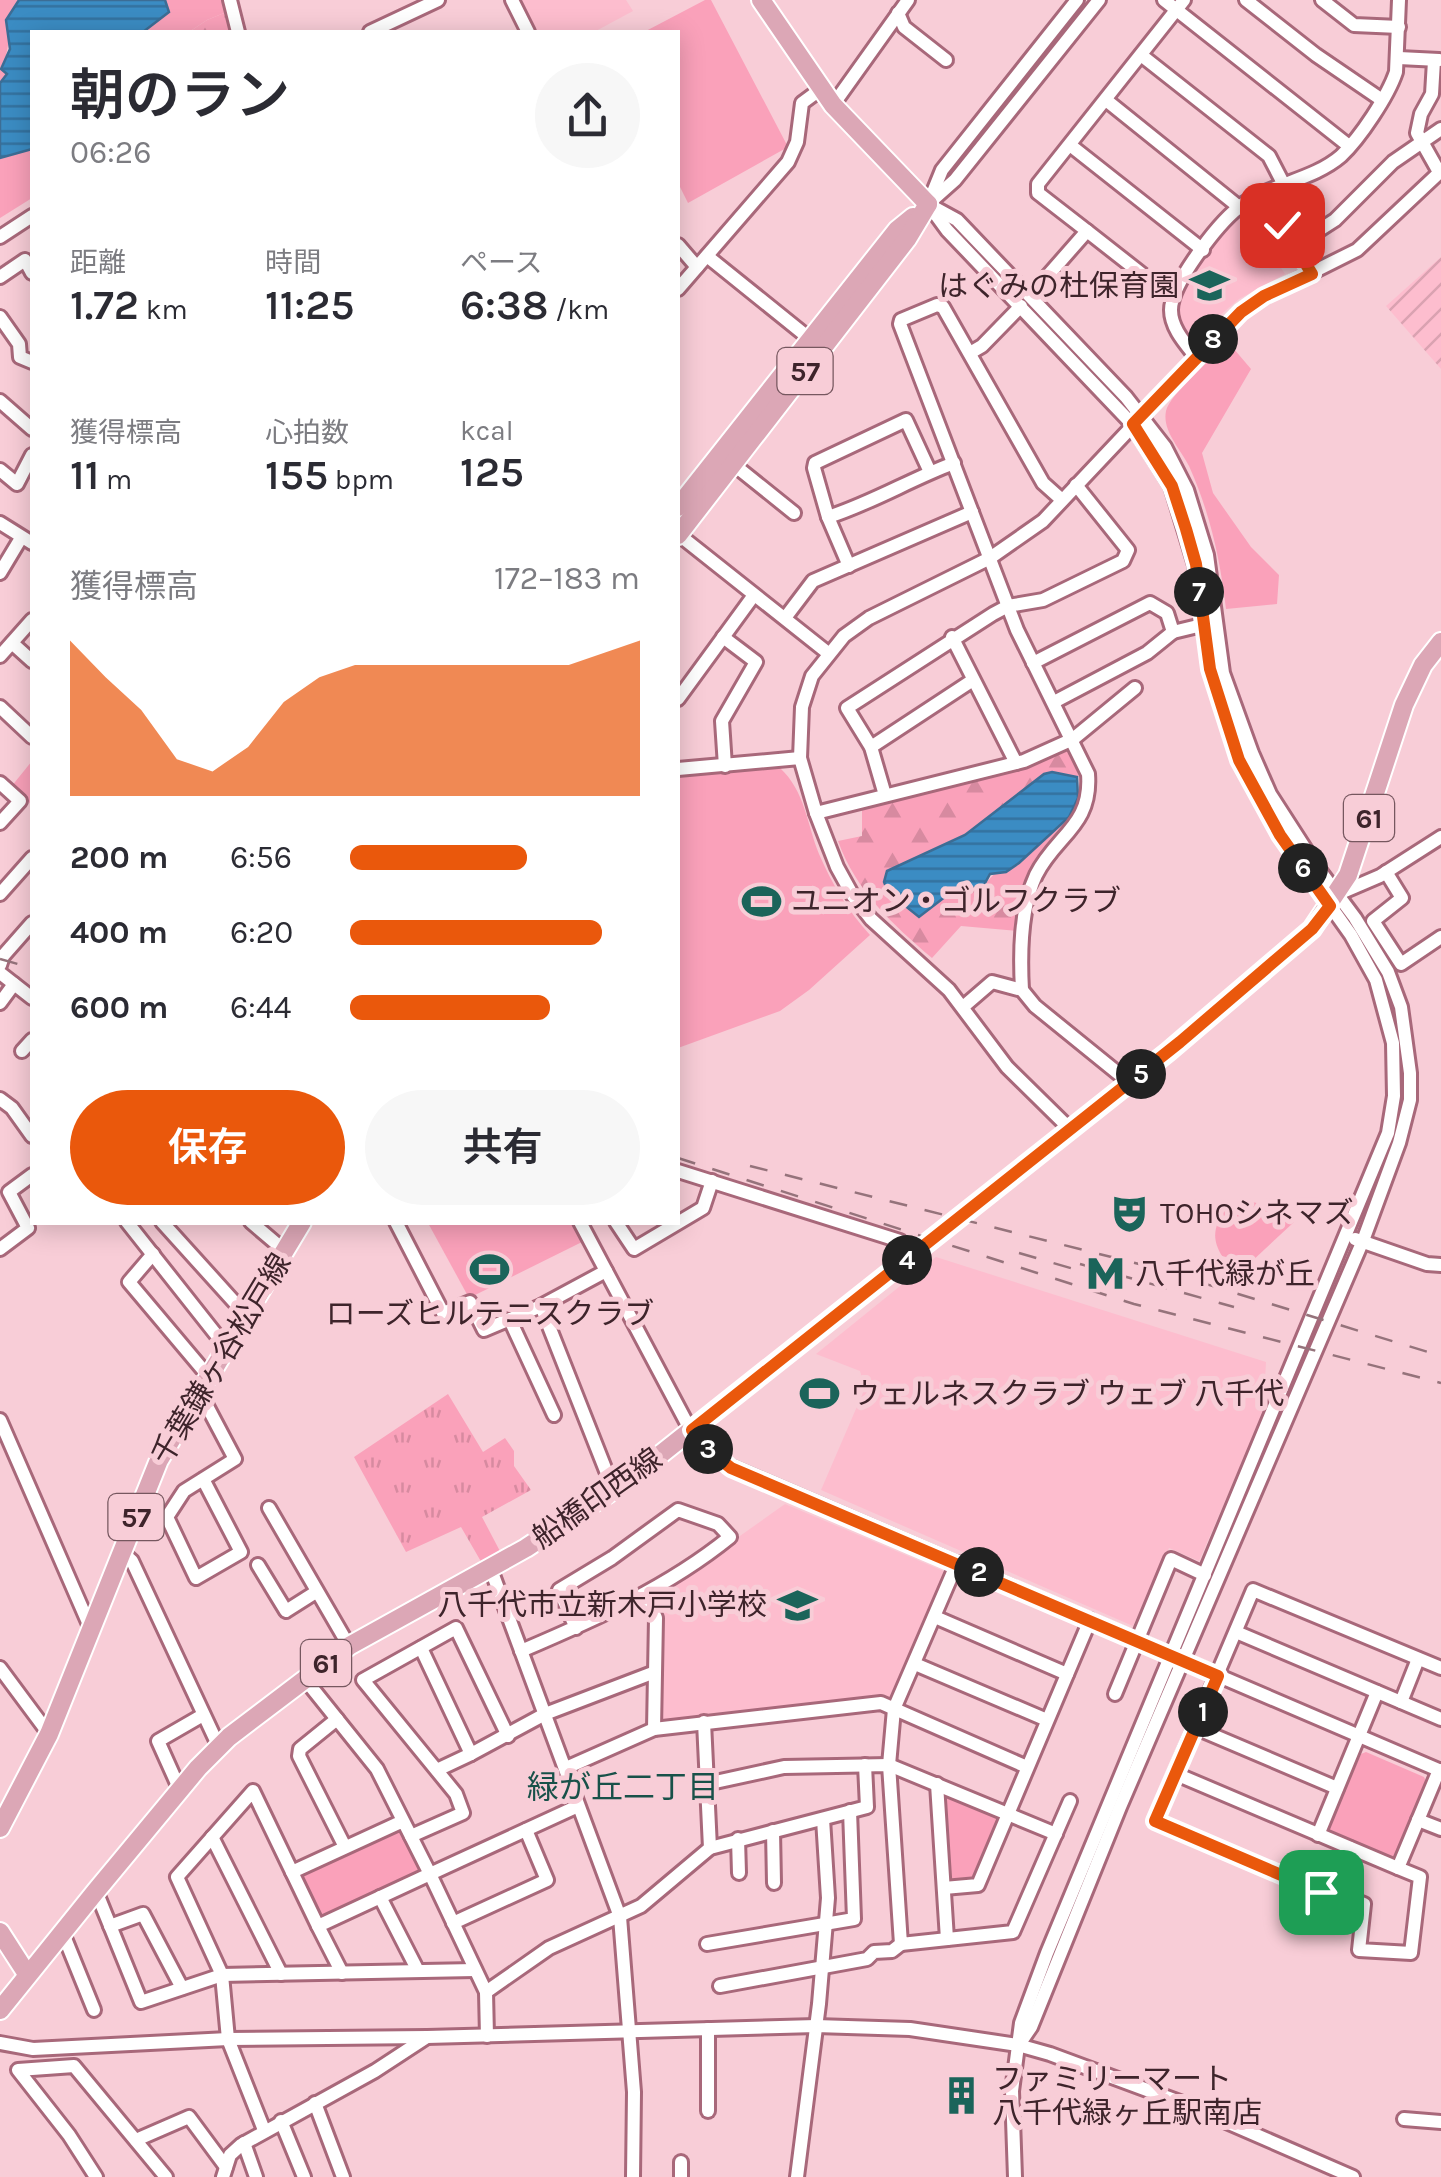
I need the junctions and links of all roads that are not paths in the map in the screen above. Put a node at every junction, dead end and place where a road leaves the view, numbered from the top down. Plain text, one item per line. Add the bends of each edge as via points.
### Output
1 (230, 0) edge
2 (438, 0) edge
3 (512, 0) edge
4 (760, 0) edge
5 (908, 0) edge
6 (1077, 0) edge
7 (1099, 0) edge
8 (1164, 0) edge
9 (1246, 0) edge
10 (1322, 0) edge
11 (1399, 0) edge
12 (1180, 5) edge
13 (898, 14) junction
14 (1398, 27) junction
15 (238, 30) edge
16 (374, 30) edge
17 (527, 30) edge
18 (1141, 55) junction
19 (1398, 58) junction
20 (946, 60) dead end
21 (1437, 60) edge
22 (820, 89) junction
23 (1106, 100) junction
24 (1382, 100) junction
25 (833, 105) junction
26 (1441, 129) edge
27 (1420, 141) junction
28 (1070, 145) junction
29 (1349, 146) junction
30 (1440, 171) edge
31 (1284, 185) junction
32 (928, 204) junction
33 (1239, 207) junction
34 (30, 217) edge
35 (1282, 225) dead end
36 (1087, 231) junction
37 (0, 237) edge
38 (1296, 246) junction
39 (680, 247) edge
40 (1202, 250) junction
41 (702, 262) junction
42 (30, 270) edge
43 (1312, 274) junction
44 (0, 277) edge
45 (680, 287) edge
46 (1173, 291) junction
47 (1026, 301) junction
48 (0, 317) edge
49 (810, 339) junction
50 (970, 353) junction
51 (30, 354) edge
52 (1196, 357) junction
53 (0, 401) edge
54 (1138, 420) junction
55 (30, 426) edge
56 (30, 460) edge
57 (954, 463) junction
58 (733, 464) junction
59 (0, 470) edge
60 (930, 472) junction
61 (1076, 485) junction
62 (1062, 500) junction
63 (680, 505) edge
64 (794, 512) dead end
65 (972, 512) junction
66 (828, 517) junction
67 (0, 523) edge
68 (680, 531) edge
69 (680, 536) edge
70 (27, 540) edge
71 (990, 558) junction
72 (849, 566) junction
73 (0, 573) edge
74 (754, 595) junction
75 (1008, 606) junction
76 (784, 618) junction
77 (30, 622) edge
78 (1202, 625) junction
79 (1173, 632) junction
80 (723, 637) junction
81 (952, 638) junction
82 (1441, 642) edge
83 (12, 643) junction
84 (828, 653) junction
85 (0, 656) edge
86 (30, 658) edge
87 (1033, 662) junction
88 (973, 680) junction
89 (1135, 688) dead end
90 (680, 696) edge
91 (1054, 702) junction
92 (0, 708) edge
93 (30, 734) edge
94 (1072, 739) junction
95 (871, 747) junction
96 (800, 758) junction
97 (1016, 763) junction
98 (725, 766) junction
99 (680, 769) edge
100 (0, 783) edge
101 (885, 796) junction
102 (816, 814) junction
103 (0, 823) edge
104 (1441, 836) edge
105 (30, 867) edge
106 (1386, 872) junction
107 (0, 894) edge
108 (1334, 900) junction
109 (30, 925) edge
110 (1441, 937) edge
111 (4, 951) edge
112 (0, 965) edge
113 (0, 973) edge
114 (14, 984) junction
115 (1022, 990) junction
116 (30, 992) edge
117 (0, 1003) edge
118 (963, 1007) junction
119 (30, 1042) edge
120 (22, 1051) dead end
121 (1130, 1083) junction
122 (0, 1099) edge
123 (1070, 1129) junction
124 (30, 1131) edge
125 (680, 1172) edge
126 (30, 1176) edge
127 (712, 1181) junction
128 (680, 1222) edge
129 (129, 1225) edge
130 (165, 1225) edge
131 (255, 1225) edge
132 (300, 1225) edge
133 (398, 1225) edge
134 (582, 1225) edge
135 (618, 1225) edge
136 (674, 1225) edge
137 (1348, 1236) junction
138 (1362, 1242) junction
139 (0, 1248) edge
140 (285, 1251) junction
141 (153, 1254) junction
142 (911, 1257) junction
143 (1441, 1265) edge
144 (606, 1271) junction
145 (541, 1306) junction
146 (246, 1315) junction
147 (510, 1320) junction
148 (228, 1344) junction
149 (204, 1384) junction
150 (554, 1416) dead end
151 (0, 1420) edge
152 (692, 1430) junction
153 (203, 1479) junction
154 (614, 1490) junction
155 (269, 1508) dead end
156 (122, 1552) junction
157 (958, 1563) junction
158 (258, 1565) dead end
159 (490, 1567) junction
160 (1205, 1575) junction
161 (316, 1592) junction
162 (646, 1595) junction
163 (935, 1617) junction
164 (1090, 1620) junction
165 (576, 1628) junction
166 (91, 1629) junction
167 (1236, 1632) junction
168 (1137, 1640) junction
169 (349, 1646) junction
170 (421, 1648) junction
171 (521, 1651) junction
172 (1178, 1657) junction
173 (1418, 1658) junction
174 (915, 1664) junction
175 (0, 1668) edge
176 (1441, 1668) edge
177 (655, 1672) junction
178 (1067, 1674) junction
179 (1218, 1676) junction
180 (304, 1678) junction
181 (1377, 1692) junction
182 (1114, 1694) dead end
183 (1400, 1702) junction
184 (894, 1709) junction
185 (546, 1714) junction
186 (204, 1715) junction
187 (337, 1719) junction
188 (1441, 1719) edge
189 (1047, 1720) junction
190 (704, 1722) junction
191 (1196, 1728) junction
192 (654, 1729) junction
193 (49, 1734) junction
194 (508, 1736) junction
195 (1359, 1736) junction
196 (219, 1747) junction
197 (471, 1754) junction
198 (889, 1764) junction
199 (864, 1765) junction
200 (566, 1768) junction
201 (1027, 1768) junction
202 (437, 1770) junction
203 (1440, 1771) edge
204 (1176, 1774) junction
205 (706, 1784) junction
206 (937, 1784) junction
207 (1337, 1788) junction
208 (180, 1790) junction
209 (1070, 1801) dead end
210 (578, 1806) junction
211 (850, 1812) junction
212 (1008, 1814) junction
213 (823, 1819) junction
214 (1418, 1820) junction
215 (403, 1821) junction
216 (0, 1828) edge
217 (1441, 1829) edge
218 (526, 1830) junction
219 (774, 1831) junction
220 (1056, 1834) junction
221 (1318, 1834) junction
222 (411, 1836) junction
223 (212, 1838) junction
224 (738, 1839) junction
225 (345, 1848) junction
226 (710, 1848) junction
227 (1350, 1848) junction
228 (1398, 1868) junction
229 (292, 1872) junction
230 (739, 1873) dead end
231 (430, 1874) junction
232 (774, 1884) dead end
233 (944, 1888) junction
234 (96, 1890) junction
235 (1332, 1891) junction
236 (380, 1897) junction
237 (620, 1917) junction
238 (453, 1923) junction
239 (826, 1924) junction
240 (110, 1926) junction
241 (318, 1926) junction
242 (0, 1932) edge
243 (62, 1932) junction
244 (947, 1939) junction
245 (706, 1944) dead end
246 (901, 1944) junction
247 (822, 1966) junction
248 (476, 1970) junction
249 (418, 1971) junction
250 (342, 1973) junction
251 (27, 1974) junction
252 (281, 1974) junction
253 (222, 1975) junction
254 (720, 1986) dead end
255 (182, 1988) junction
256 (486, 1992) junction
257 (0, 2010) edge
258 (94, 2010) dead end
259 (816, 2026) junction
260 (708, 2029) junction
261 (630, 2032) junction
262 (488, 2036) junction
263 (427, 2038) junction
264 (228, 2039) junction
265 (0, 2042) edge
266 (1018, 2045) junction
267 (315, 2103) junction
268 (708, 2112) dead end
269 (1404, 2118) dead end
270 (281, 2121) junction
271 (1441, 2122) edge
272 (264, 2130) junction
273 (136, 2140) junction
274 (244, 2143) junction
275 (680, 2162) dead end
276 (225, 2172) edge
277 (96, 2177) edge
278 (165, 2177) edge
279 (256, 2177) edge
280 (304, 2177) edge
281 (343, 2177) edge
282 (633, 2177) edge
283 (681, 2177) edge
284 (797, 2177) edge
285 (1016, 2177) edge
286 (1353, 2177) edge

1 - 15 street
2 - 16 street
3 - 17 street
4 - 22 main road
5 - 13 street
6 - 32 street via 942,170
7 - 32 street via 955,180
8 - 12 street
9 - 24 street
10 - 14 street via 1354,25
11 - 14 street
12 - 18 street
12 - 29 street
13 - 20 street via 904,27
13 - 25 street
14 - 19 street
18 - 23 street
18 - 31 street via 1269,156
19 - 21 street
19 - 24 street
21 - 27 street via 1432,94 1417,124
22 - 25 main road
22 - 41 street via 802,103 788,162
23 - 28 street
23 - 33 street
24 - 29 street
25 - 32 main road
26 - 27 street
27 - 30 street
27 - 38 street via 1336,220
28 - 36 street via 1037,189
28 - 40 street
29 - 31 street
30 - 43 street via 1372,239
31 - 33 street
32 - 47 street
32 - 49 main road, 57 via 897,230
32 - 58 main road, 57
33 - 40 street
34 - 37 street
35 - 38 street
36 - 46 street
36 - 47 street
38 - 43 street
39 - 41 street
40 - 46 street
41 - 45 street
41 - 49 street
42 - 44 street via 24,260
43 - 52 street via 1241,312
46 - 52 street via 1172,320
47 - 50 street
47 - 54 street
48 - 51 street
49 - 63 main road, 57
50 - 57 street via 943,307 901,320
50 - 62 street via 1042,483
52 - 54 street
53 - 55 street
54 - 61 street
54 - 78 street via 1172,486 1196,564
54 - 108 street via 1176,465 1199,521 1220,657 1236,713 1270,794
56 - 59 street via 17,484
57 - 60 street
57 - 65 street
58 - 64 street
58 - 68 main road, 57
60 - 66 street
60 - 66 street via 906,420 816,463
61 - 62 street
61 - 75 street via 1127,556 1043,600
62 - 71 street
65 - 71 street
65 - 72 street
66 - 72 street
67 - 70 street
69 - 74 street
70 - 73 street
71 - 75 street
71 - 84 street via 869,618
72 - 76 street via 813,582
74 - 76 street
74 - 80 street
75 - 81 street
75 - 87 street
76 - 84 street
77 - 83 street
78 - 79 street
78 - 108 street via 1239,760 1280,835
79 - 87 street via 1167,613 1150,604
79 - 91 street
80 - 90 street
80 - 98 street via 756,662 722,721
81 - 88 street
81 - 95 street via 847,708
82 - 108 main road, 船橋印西線 / 61 via 1404,704 1360,847
83 - 85 street
83 - 86 street
84 - 96 street via 802,707
87 - 91 street
88 - 95 street
88 - 97 street
89 - 94 street
91 - 94 street
92 - 93 street
94 - 97 street
94 - 115 street via 1089,794 1079,821 1040,868 1028,898
95 - 101 street
96 - 98 street
96 - 102 street
97 - 101 street
98 - 99 street
100 - 103 street via 20,801
101 - 102 street
102 - 118 street via 837,868 871,919
104 - 106 street
105 - 107 street
106 - 108 street
106 - 110 street via 1402,898 1372,921 1401,964
108 - 121 main road, 船橋印西線 / 61 via 1312,929
108 - 137 street via 1376,980 1394,1053 1388,1133
108 - 138 street via 1388,972 1410,1072 1399,1142
109 - 111 street
111 - 112 street
113 - 114 street
114 - 116 street
114 - 117 street
115 - 118 street via 992,982
115 - 121 street
118 - 123 street via 1008,1067
119 - 120 street
121 - 123 main road, 船橋印西線 / 61
122 - 124 street
123 - 142 main road, 船橋印西線 / 61
125 - 127 street
126 - 139 street via 9,1192 28,1228
127 - 128 street via 703,1208
127 - 142 street via 900,1241
129 - 141 street
130 - 146 street
131 - 140 street
132 - 140 main road, 千葉鎌ヶ谷松戸線 / 57
133 - 147 street via 444,1313 470,1302 484,1330
134 - 144 street
135 - 136 street via 634,1249
137 - 138 street
137 - 160 street
138 - 143 street
138 - 172 street
140 - 146 main road, 千葉鎌ヶ谷松戸線 / 57
141 - 148 street
141 - 149 street via 129,1282
142 - 152 main road, 船橋印西線 / 61
144 - 145 street
144 - 152 street
145 - 147 street
145 - 154 street
146 - 148 main road, 千葉鎌ヶ谷松戸線 / 57
147 - 150 street
148 - 149 main road, 千葉鎌ヶ谷松戸線 / 57
149 - 153 street via 235,1459
149 - 156 main road, 千葉鎌ヶ谷松戸線 / 57 via 159,1460
151 - 166 street
152 - 154 main road, 船橋印西線 / 61
152 - 157 street via 731,1468
153 - 153 street via 184,1491 167,1517 196,1578 241,1552
154 - 159 main road, 船橋印西線 / 61
155 - 161 street
156 - 166 main road, 千葉鎌ヶ谷松戸線 / 57
156 - 186 street
157 - 163 street
157 - 164 street
158 - 161 street via 286,1612
159 - 169 main road, 船橋印西線 / 61
159 - 171 street
160 - 168 street via 1171,1560
160 - 172 street
161 - 169 street
162 - 165 street
162 - 165 street via 730,1537 718,1524 678,1510 559,1590
162 - 177 street via 656,1618
163 - 174 street
163 - 178 street
164 - 168 street
164 - 178 street
165 - 171 street
166 - 193 main road, 千葉鎌ヶ谷松戸線 / 57
167 - 173 street via 1253,1590
167 - 179 street
167 - 181 street
168 - 172 street
168 - 182 street
169 - 180 main road, 船橋印西線 / 61
170 - 194 street via 456,1628
170 - 197 street
170 - 202 street via 363,1680
171 - 185 street
172 - 179 street
172 - 266 street via 1046,1953
173 - 176 street
173 - 183 street
174 - 184 street
174 - 189 street
175 - 193 street
177 - 185 street
177 - 192 street
178 - 189 street
179 - 191 street
179 - 195 street
180 - 187 street
180 - 196 main road, 船橋印西線 / 61
181 - 183 street
181 - 195 street
183 - 188 street
184 - 190 street via 882,1703
184 - 198 street
184 - 201 street
185 - 194 street
185 - 200 street
186 - 196 street
186 - 208 street via 158,1742
187 - 215 street via 377,1769
187 - 225 street via 299,1756
189 - 201 street
190 - 192 street
190 - 205 street
191 - 204 street
191 - 207 street
192 - 200 street
193 - 216 main road, 千葉鎌ヶ谷松戸線 / 57
194 - 197 street
195 - 203 street
195 - 207 street
196 - 208 main road, 船橋印西線 / 61
197 - 202 street
198 - 199 street
198 - 206 street
198 - 246 street
199 - 205 street via 784,1767
199 - 211 street via 867,1807
200 - 210 street
201 - 212 street
202 - 222 street via 463,1813
203 - 214 street
204 - 221 street
204 - 235 street via 1155,1821
205 - 226 street
206 - 212 street
206 - 233 street
207 - 221 street
208 - 234 main road, 船橋印西線 / 61
209 - 220 street
210 - 218 street
210 - 237 street
211 - 213 street
211 - 239 street via 854,1919
212 - 220 street
212 - 233 street via 978,1886
213 - 219 street
213 - 239 street
214 - 217 street
214 - 228 street
215 - 222 street
215 - 225 street
218 - 231 street
218 - 238 street via 547,1880
219 - 224 street
219 - 232 street
220 - 244 street via 1014,1932
221 - 227 street
222 - 231 street
223 - 229 street via 253,1791
223 - 252 street
223 - 253 street via 177,1877
224 - 226 street
224 - 230 street
225 - 229 street
226 - 237 street
227 - 228 street
227 - 235 street
228 - 235 street via 1420,1877 1410,1953 1359,1950 1364,1904
229 - 241 street
231 - 236 street
231 - 238 street
233 - 244 street
234 - 240 street
234 - 243 main road, 船橋印西線 / 61
236 - 241 street
236 - 249 street
237 - 256 street via 549,1948
237 - 261 street
238 - 248 street
239 - 245 street
239 - 247 street
240 - 255 street via 142,1914
240 - 255 street via 142,2002
241 - 250 street
242 - 251 main road
243 - 251 main road, 船橋印西線 / 61
243 - 258 street
244 - 246 street
246 - 247 street via 867,1959
247 - 254 street
247 - 259 street
248 - 249 street
248 - 256 street
249 - 250 street
250 - 252 street
251 - 257 main road
252 - 253 street
253 - 255 street
253 - 264 street
256 - 262 street
259 - 260 street
259 - 266 street via 910,2029
259 - 284 street
260 - 261 street
260 - 268 street
261 - 262 street
261 - 282 street
262 - 263 street
263 - 264 street
263 - 267 street
264 - 265 street via 33,2049
264 - 272 street
266 - 285 street via 1012,2091
266 - 286 street via 1185,2104
267 - 270 street
267 - 281 street
269 - 271 street
270 - 272 street
270 - 280 street
272 - 274 street
273 - 276 street via 189,2117
273 - 277 street via 74,2066 18,2070
273 - 278 street
274 - 276 street
274 - 279 street
275 - 283 street

